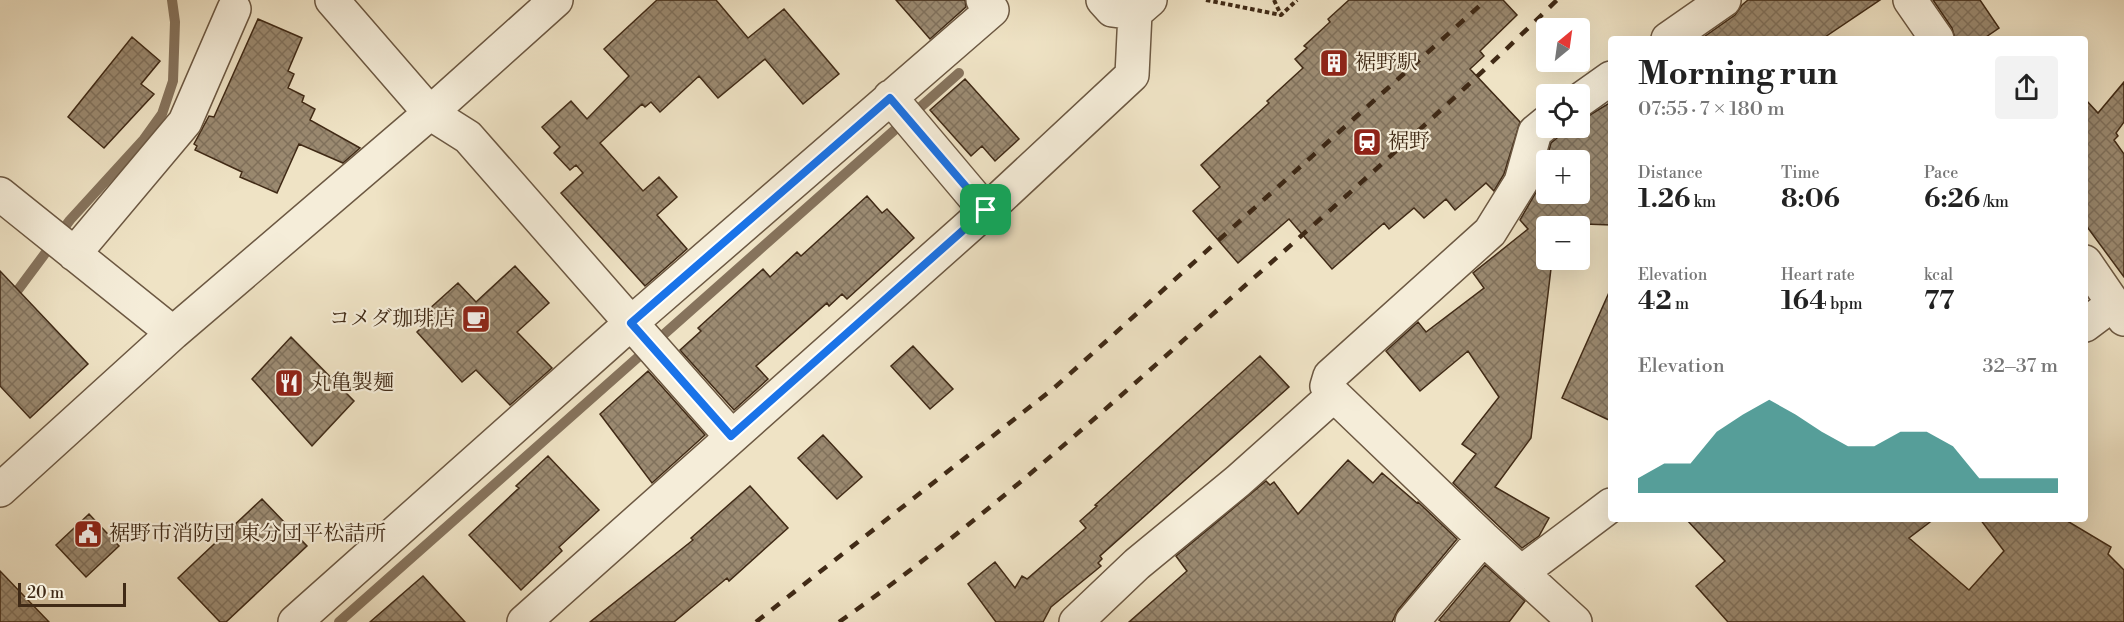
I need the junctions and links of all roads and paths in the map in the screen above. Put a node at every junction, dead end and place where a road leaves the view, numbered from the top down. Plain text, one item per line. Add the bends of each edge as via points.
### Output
1 (332, 0) edge
2 (556, 0) edge
3 (983, 0) edge
4 (1103, 0) edge
5 (1206, 0) edge
6 (1274, 0) edge
7 (1297, 0) edge
8 (1724, 0) edge
9 (1910, 0) edge
10 (1143, 6) edge
11 (234, 9) dead end
12 (1281, 15) junction
13 (1672, 36) edge
14 (1934, 36) edge
15 (1608, 80) edge
16 (1590, 93) edge
17 (901, 111) junction
18 (430, 113) junction
19 (1536, 131) edge
20 (0, 194) edge
21 (986, 210) junction
22 (74, 254) junction
23 (2088, 266) edge
24 (2119, 309) edge
25 (2088, 324) edge
26 (173, 333) junction
27 (643, 337) junction
28 (1334, 395) junction
29 (731, 436) junction
30 (0, 490) edge
31 (1608, 507) edge
32 (1483, 538) junction
33 (1522, 572) junction
34 (295, 622) edge
35 (524, 622) edge
36 (1076, 622) edge
37 (1412, 622) edge
38 (1575, 622) edge

1 - 18 street
2 - 18 street
3 - 17 street via 992,10
4 - 10 street via 1112,10
5 - 12 path
6 - 12 path
7 - 12 path
8 - 13 street
9 - 14 street
10 - 21 street via 1132,75
11 - 22 street via 185,122
15 - 16 street
17 - 21 street
17 - 27 street
18 - 26 street
18 - 27 street via 468,137
19 - 28 street via 1521,182 1490,232 1330,376 1327,386
20 - 22 street
21 - 29 street
22 - 26 street
23 - 24 street
24 - 25 street
26 - 30 street
27 - 29 street
27 - 34 street
28 - 32 street
28 - 36 street via 1137,564
29 - 35 street
31 - 33 street
32 - 33 street
32 - 37 street
33 - 38 street

